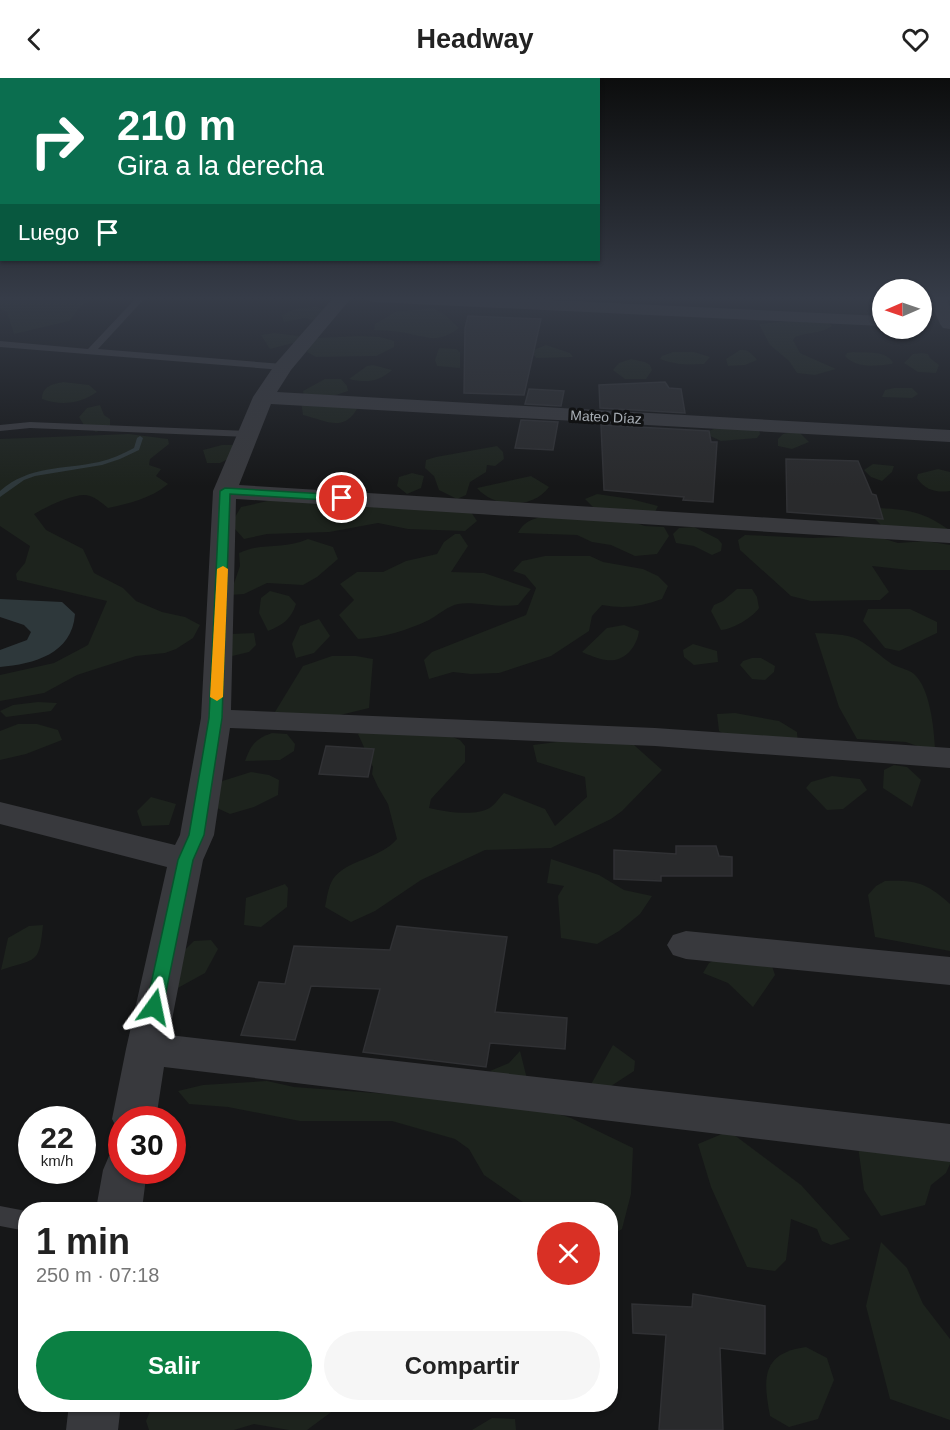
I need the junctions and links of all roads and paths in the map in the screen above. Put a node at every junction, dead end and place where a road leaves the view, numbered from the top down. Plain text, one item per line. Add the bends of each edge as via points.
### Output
1 (200, 360) edge
2 (289, 360) edge
3 (283, 367) junction
4 (263, 397) junction
5 (0, 428) edge
6 (248, 434) junction
7 (950, 436) edge
8 (225, 491) junction
9 (950, 536) edge
10 (216, 718) junction
11 (950, 758) edge
12 (0, 813) edge
13 (186, 860) junction
14 (686, 945) dead end
15 (950, 970) edge
16 (146, 1049) junction
17 (136, 1106) edge
18 (950, 1143) edge
19 (122, 1184) edge
20 (119, 1202) edge
21 (0, 1216) edge
22 (18, 1219) edge
23 (94, 1412) edge
24 (92, 1430) edge

1 - 3 lane
2 - 3 street
3 - 4 street
4 - 6 street
4 - 7 street, Mateo Díaz
5 - 6 lane via 30,425
6 - 8 street
8 - 9 street
8 - 10 street
10 - 11 street via 655,737
10 - 13 street via 196,835
12 - 13 street
13 - 16 street
14 - 15 street
16 - 17 street
16 - 18 street
19 - 20 street
21 - 22 lane
23 - 24 street

